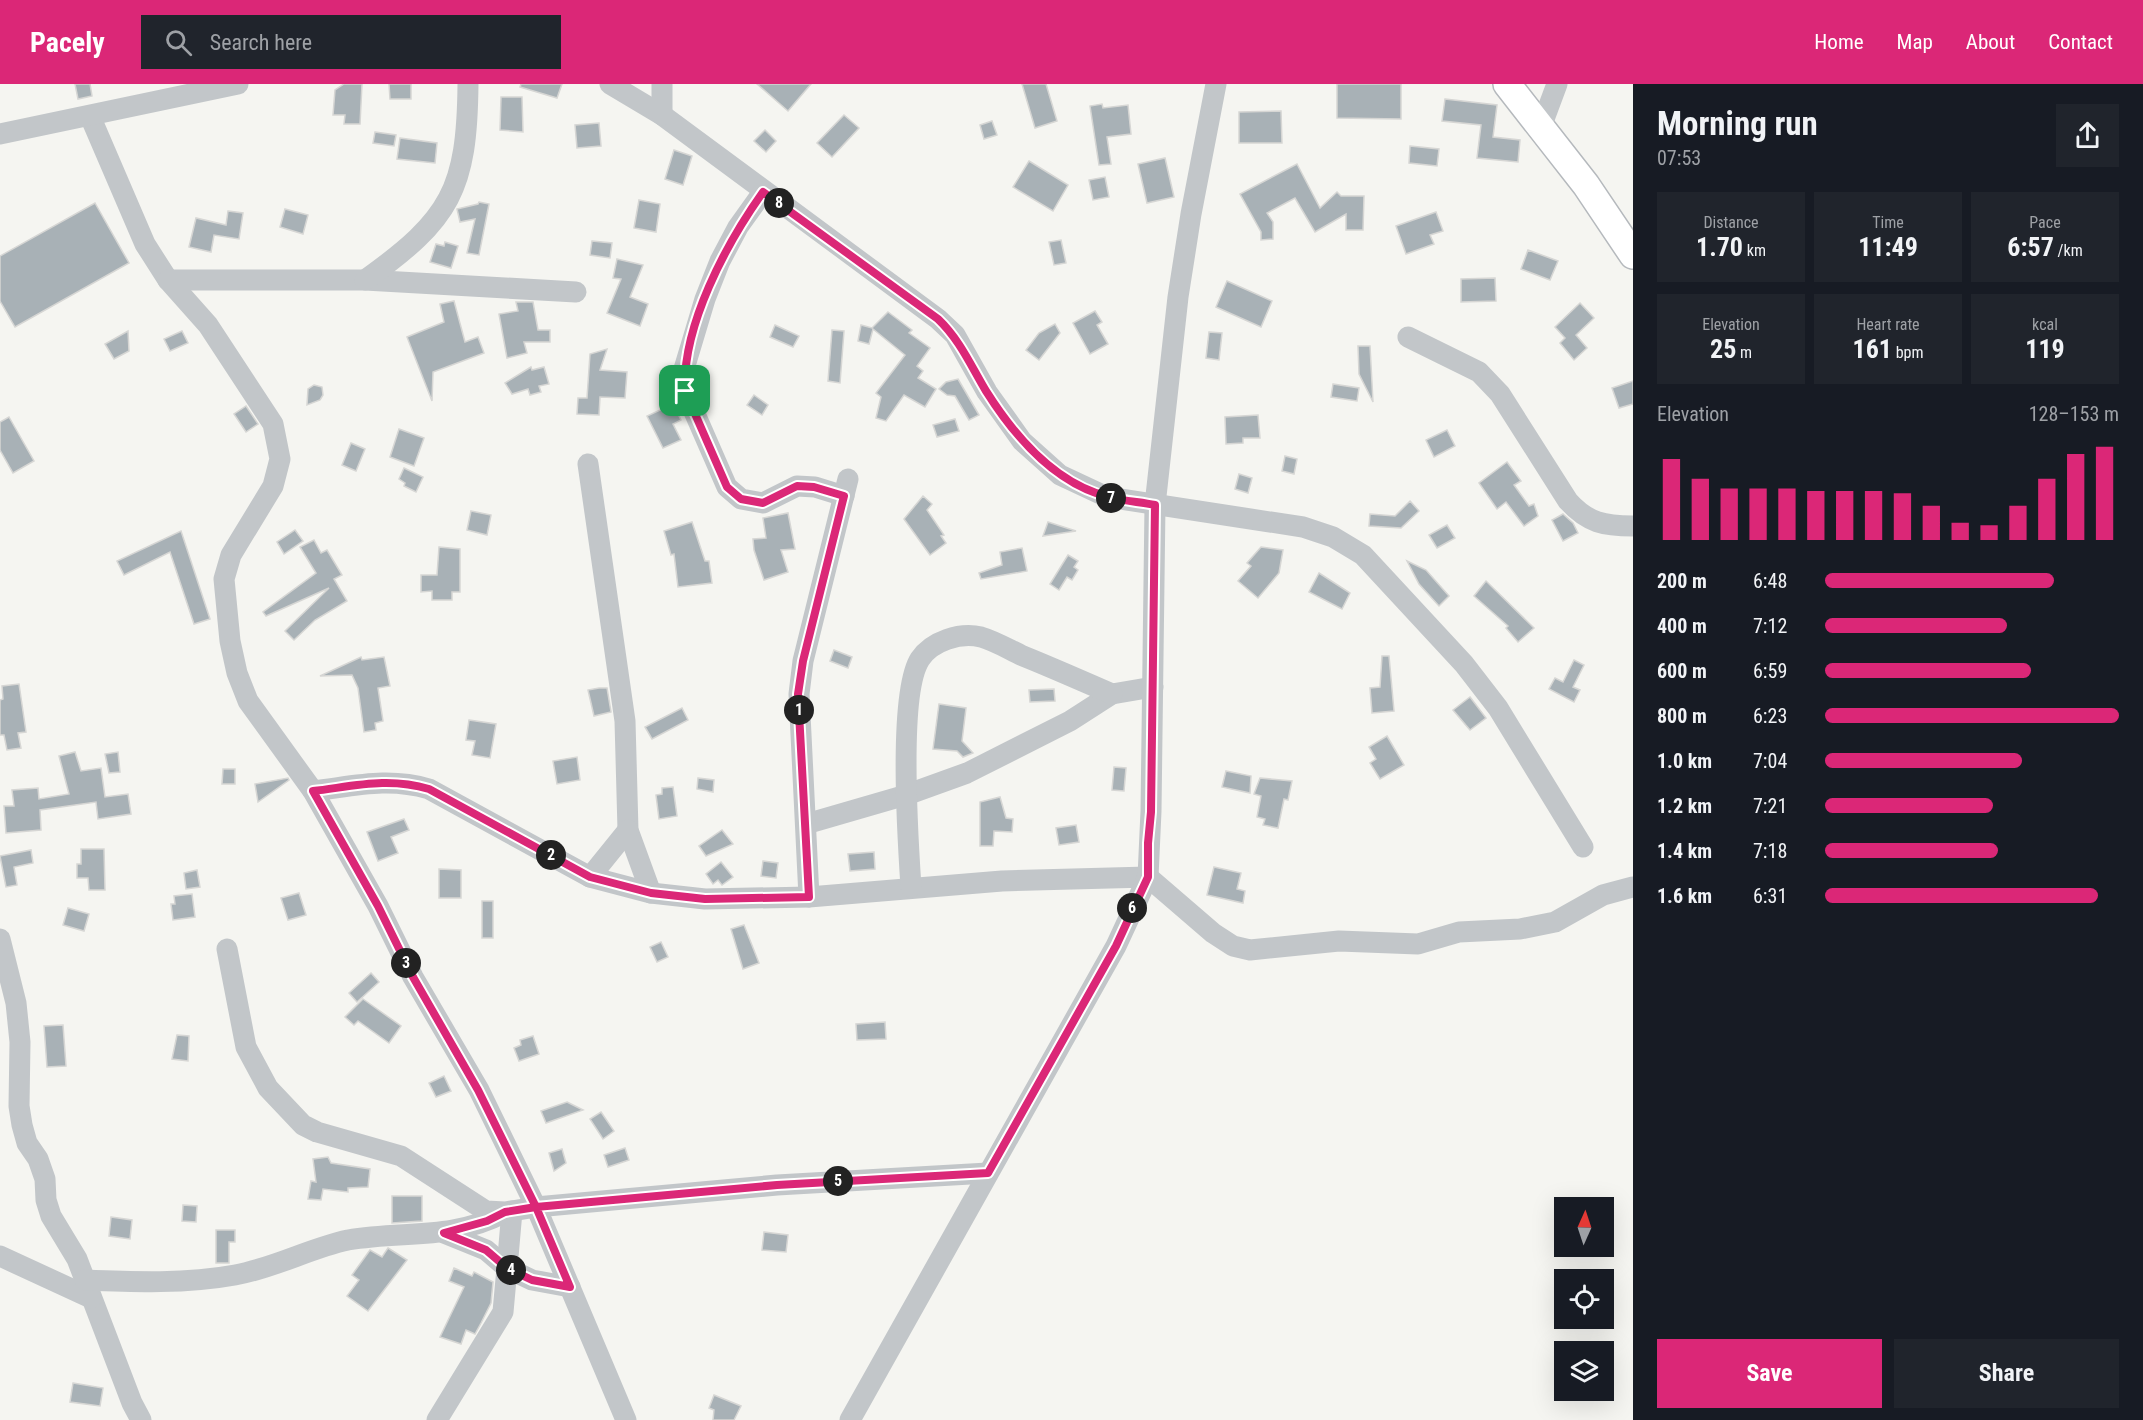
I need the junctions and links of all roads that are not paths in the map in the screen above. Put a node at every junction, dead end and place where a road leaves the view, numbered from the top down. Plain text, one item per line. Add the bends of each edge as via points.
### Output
1 (238, 84) edge
2 (468, 84) edge
3 (610, 84) edge
4 (662, 84) edge
5 (1216, 84) edge
6 (1507, 84) edge
7 (1557, 84) edge
8 (662, 115) junction
9 (90, 116) junction
10 (1541, 127) junction
11 (0, 134) edge
12 (763, 192) junction
13 (1633, 255) edge
14 (168, 280) junction
15 (365, 280) junction
16 (576, 292) dead end
17 (1408, 337) dead end
18 (588, 464) dead end
19 (1155, 505) junction
20 (1633, 526) edge
21 (1153, 687) junction
22 (1112, 694) junction
23 (313, 791) junction
24 (906, 795) junction
25 (806, 824) junction
26 (628, 830) junction
27 (1583, 847) dead end
28 (590, 877) junction
29 (1148, 877) junction
30 (911, 887) junction
31 (1633, 887) edge
32 (651, 893) junction
33 (809, 897) junction
34 (0, 939) edge
35 (227, 950) dead end
36 (988, 1173) junction
37 (536, 1207) junction
38 (509, 1212) junction
39 (444, 1233) junction
40 (0, 1256) edge
41 (507, 1268) junction
42 (570, 1287) junction
43 (88, 1289) junction
44 (133, 1414) edge
45 (436, 1420) edge
46 (626, 1420) edge
47 (850, 1420) edge

1 - 9 street
2 - 15 street via 464,157 453,192 436,220 406,251
3 - 8 street
4 - 8 street
5 - 19 street via 1180,286
6 - 10 main road
7 - 10 street
8 - 12 street
9 - 11 street
9 - 14 street via 145,244
10 - 13 main road
12 - 19 street via 955,335 987,392 1022,441 1041,460 1060,475 1107,497
12 - 25 street via 738,227 705,299 684,369 685,391 727,487 741,499 763,503 797,486 846,487 798,694
14 - 15 street
14 - 23 street via 208,325 273,424 277,437 280,459 273,486 227,566 224,579 229,631 237,673 248,701
15 - 16 street
17 - 20 street via 1479,372 1500,394 1581,516 1614,526
18 - 26 street via 625,721
19 - 21 street
19 - 27 street via 1303,527 1333,537 1363,555 1464,664 1498,708
21 - 22 street
21 - 29 street
22 - 24 street via 1009,753
22 - 24 street via 980,637 956,636 933,646 919,660 914,678
23 - 28 street via 386,781 429,789
23 - 37 street via 478,1090
24 - 25 street
24 - 30 street
25 - 33 street
26 - 28 street
26 - 32 street
28 - 32 street
29 - 30 street
29 - 31 street via 1213,933 1233,946 1250,950 1339,941 1418,944 1459,932 1520,928 1555,922 1603,895
29 - 36 street via 1116,946
30 - 33 street
32 - 33 street via 705,899
34 - 43 street via 16,1003 22,1125 45,1179 51,1216 77,1259
35 - 38 street via 246,1047 268,1088 284,1108 317,1132 401,1156 486,1211
36 - 37 street via 777,1185
36 - 47 street
37 - 38 street
37 - 42 street
38 - 39 street
38 - 41 street
39 - 41 street via 486,1250
39 - 43 street via 351,1240 235,1275
40 - 43 street
41 - 42 street via 532,1280
41 - 45 street via 503,1312
42 - 46 street
43 - 44 street

